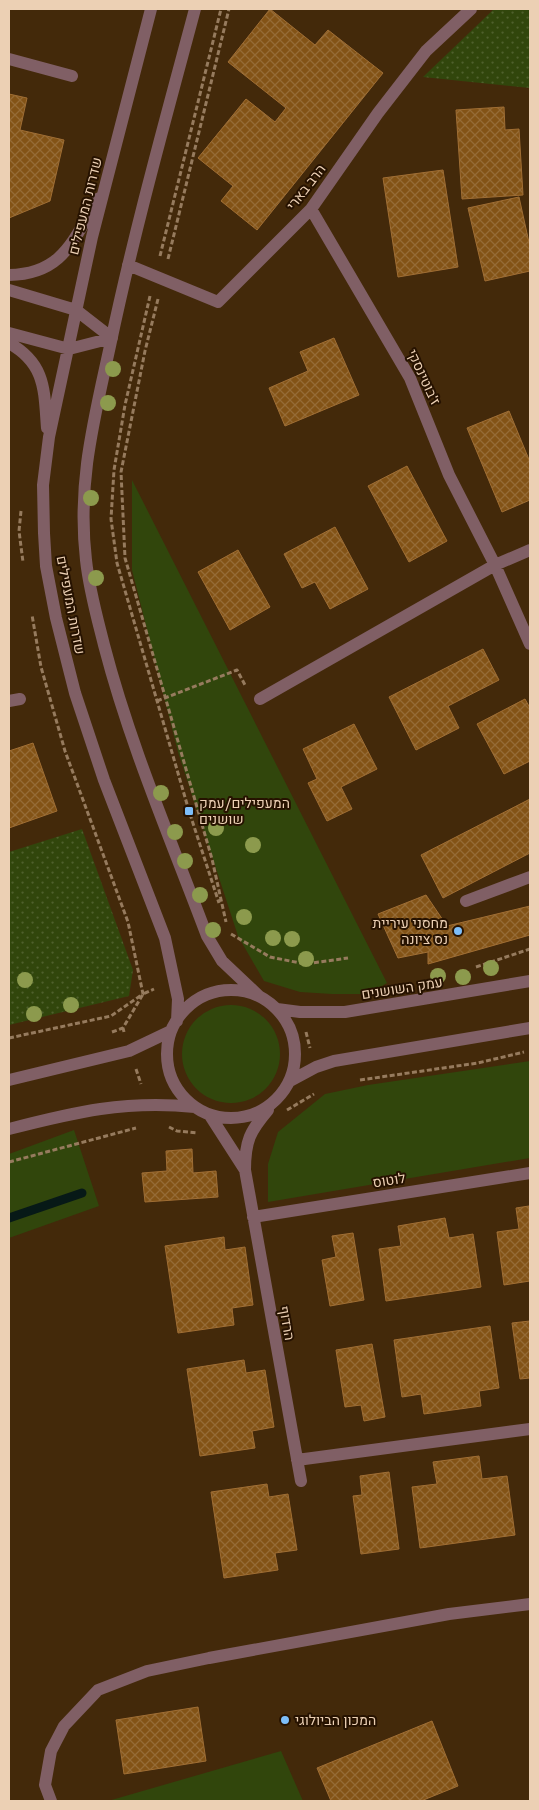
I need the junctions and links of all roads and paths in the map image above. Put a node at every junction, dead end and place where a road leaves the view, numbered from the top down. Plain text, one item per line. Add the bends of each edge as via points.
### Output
1 (151, 9) edge
2 (195, 9) edge
3 (221, 9) edge
4 (229, 9) edge
5 (471, 9) edge
6 (9, 59) edge
7 (72, 76) dead end
8 (105, 187) junction
9 (311, 209) junction
10 (128, 265) junction
11 (9, 275) edge
12 (159, 279) junction
13 (9, 290) edge
14 (76, 310) junction
15 (9, 333) edge
16 (112, 338) junction
17 (9, 343) edge
18 (69, 349) junction
19 (48, 448) junction
20 (530, 550) edge
21 (495, 565) junction
22 (530, 644) edge
23 (73, 684) junction
24 (245, 686) dead end
25 (165, 699) junction
26 (260, 699) dead end
27 (14, 700) edge
28 (158, 701) junction
29 (530, 877) edge
30 (466, 901) dead end
31 (228, 932) junction
32 (348, 958) dead end
33 (222, 962) junction
34 (175, 980) junction
35 (530, 981) edge
36 (143, 994) junction
37 (259, 996) junction
38 (277, 1009) junction
39 (174, 1026) junction
40 (530, 1028) edge
41 (9, 1038) edge
42 (129, 1051) junction
43 (530, 1051) edge
44 (9, 1080) edge
45 (352, 1080) dead end
46 (290, 1082) junction
47 (320, 1090) dead end
48 (274, 1102) junction
49 (148, 1103) junction
50 (195, 1107) junction
51 (209, 1114) junction
52 (140, 1127) dead end
53 (253, 1128) junction
54 (9, 1129) edge
55 (224, 1136) junction
56 (9, 1162) edge
57 (245, 1170) junction
58 (530, 1173) edge
59 (253, 1217) junction
60 (530, 1429) edge
61 (297, 1460) junction
62 (301, 1481) dead end
63 (530, 1604) edge
64 (52, 1801) edge

1 - 8 street, שדרות המעפילים
2 - 10 street, שדרות המעפילים
3 - 12 path
4 - 12 path
5 - 9 street, הרב בארי via 426,51
6 - 7 street
8 - 11 street via 64,255 51,266
8 - 14 street, שדרות המעפילים
9 - 12 street, הרב בארי via 218,302
9 - 21 street, ז'בוטינסקי via 410,378 448,475
10 - 12 street, הרב בארי
10 - 16 street, שדרות המעפילים
12 - 25 path via 121,472 125,558
12 - 28 path via 125,405 114,470 112,519 117,564
13 - 14 street
14 - 16 street
14 - 18 street, שדרות המעפילים
15 - 18 street
16 - 18 street
16 - 33 street, שדרות המעפילים via 88,444 83,487 86,562 114,681 142,767 207,936
17 - 19 street via 38,370 44,387
18 - 19 street, שדרות המעפילים
19 - 23 street, שדרות המעפילים via 43,485 46,566
20 - 21 street
21 - 22 street, ז'בוטינסקי
21 - 26 street
23 - 27 path
23 - 34 street, שדרות המעפילים via 104,780 165,938
24 - 25 path via 237,670
25 - 28 path
25 - 31 path via 212,859
28 - 31 path
29 - 30 street
31 - 32 path via 270,957 305,964
31 - 33 path
33 - 37 street, שדרות המעפילים
34 - 36 path
34 - 39 street, שדרות המעפילים via 178,999
35 - 38 street, עמק השושנים via 345,1012
36 - 41 path via 111,1016
36 - 42 path via 123,1028
37 - 38 street
37 - 39 street via 241,991 213,993 188,1006
38 - 46 street via 295,1043 295,1063
39 - 42 street
39 - 50 street via 167,1052 170,1073 179,1092
40 - 46 street via 334,1061
42 - 44 street
42 - 49 path
43 - 45 path via 478,1063
46 - 48 street
47 - 53 path
48 - 51 street via 243,1117
48 - 53 street, הרדוף
49 - 50 street
49 - 54 street via 68,1114
49 - 55 path via 158,1122 177,1131
50 - 51 street
51 - 55 street, הרדוף
52 - 56 path
53 - 57 street, הרדוף via 245,1146
55 - 57 street, הרדוף
57 - 59 street, הרדוף
58 - 59 street, לוטוס
59 - 61 street, הרדוף
60 - 61 street
61 - 62 street, הרדוף
63 - 64 street via 449,1614 209,1658 147,1671 98,1690 64,1726 51,1752 45,1785

